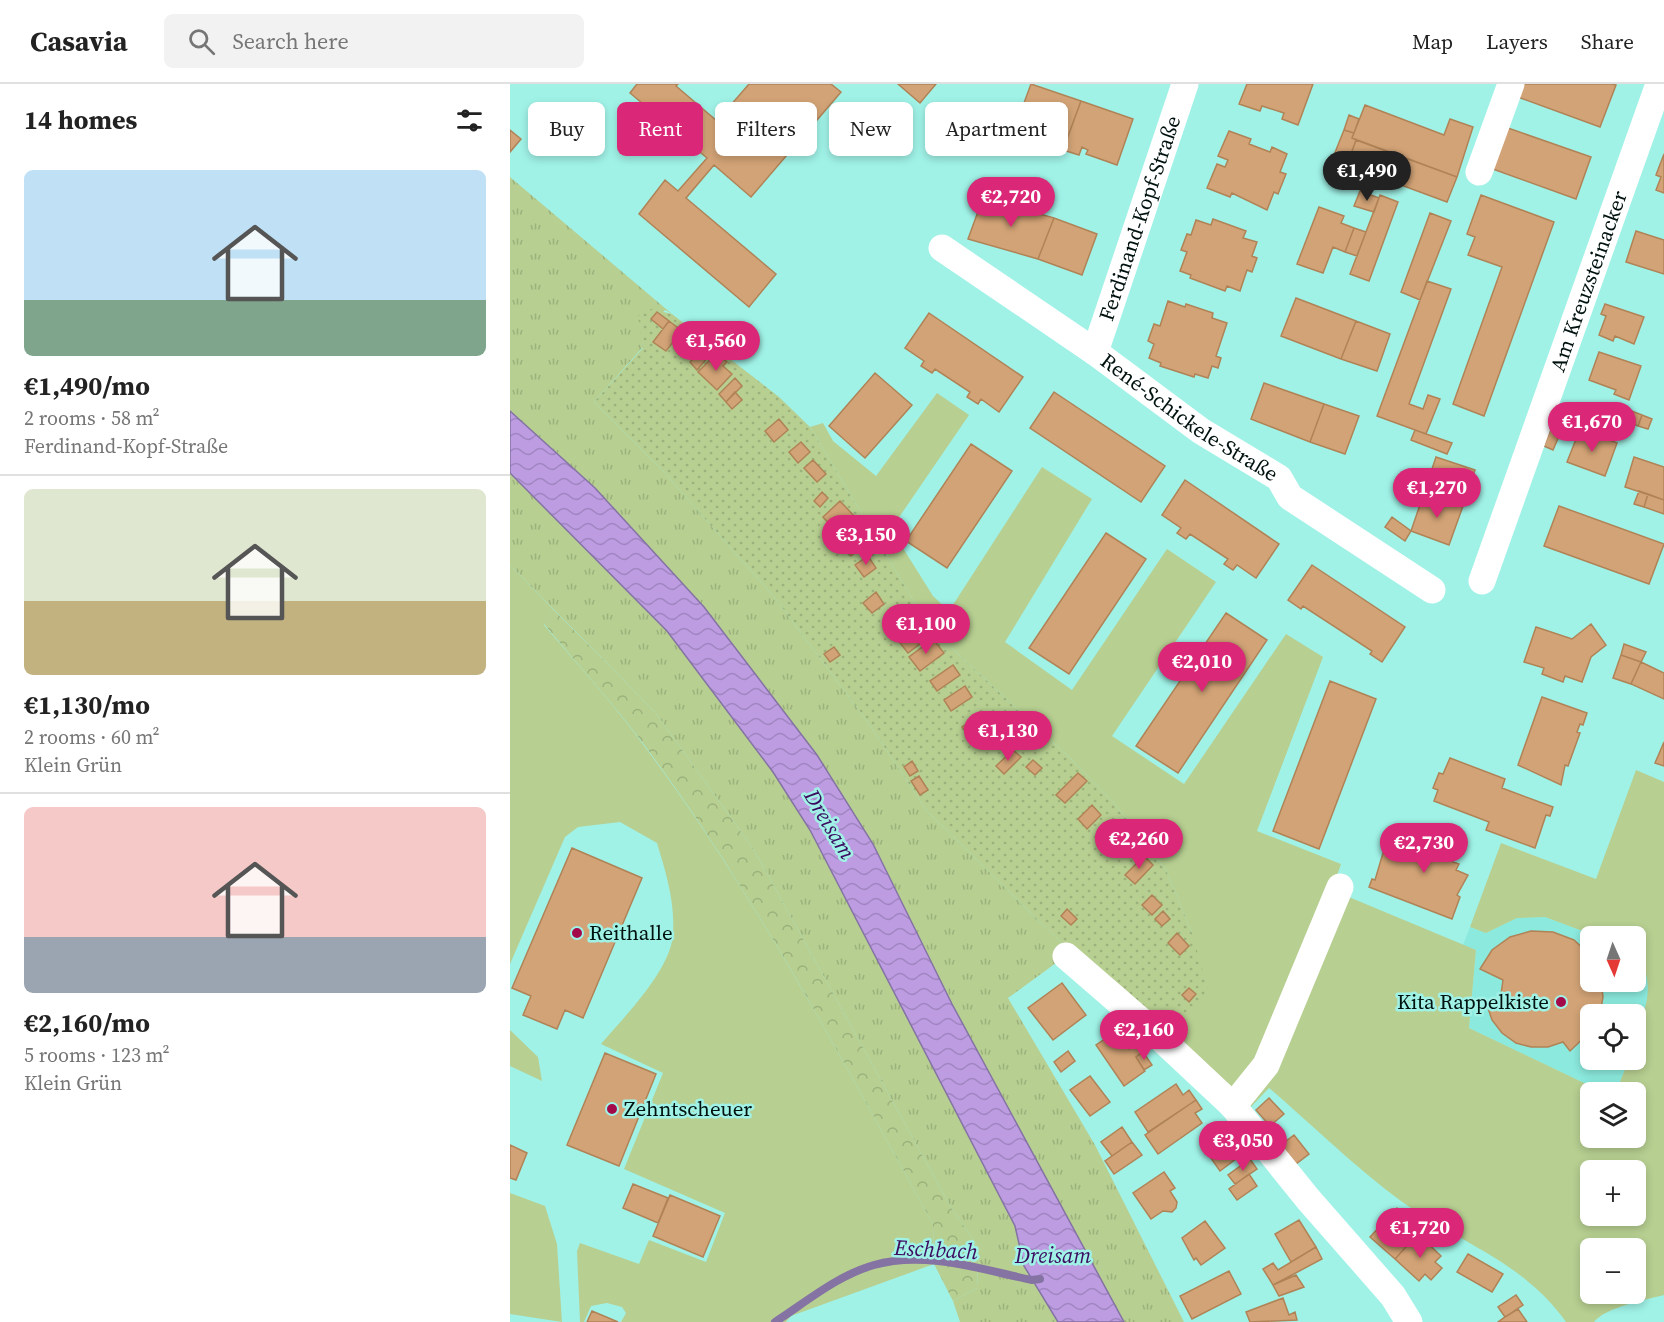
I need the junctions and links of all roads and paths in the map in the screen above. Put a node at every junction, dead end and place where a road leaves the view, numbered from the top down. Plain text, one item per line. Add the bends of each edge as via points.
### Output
1 (1185, 84) edge
2 (1511, 84) edge
3 (1659, 84) edge
4 (1479, 172) dead end
5 (942, 248) dead end
6 (1095, 352) junction
7 (1482, 580) dead end
8 (1432, 590) dead end
9 (1340, 887) dead end
10 (1065, 956) dead end
11 (1233, 1106) junction
12 (1409, 1322) edge

1 - 6 street, Ferdinand-Kopf-Straße
2 - 4 street
3 - 7 street, Am Kreuzsteinacker
5 - 6 street, René-Schickele-Straße
6 - 8 street, René-Schickele-Straße via 1201,431 1279,478 1290,497
9 - 11 street via 1266,1065
10 - 11 street
11 - 12 street via 1393,1296

